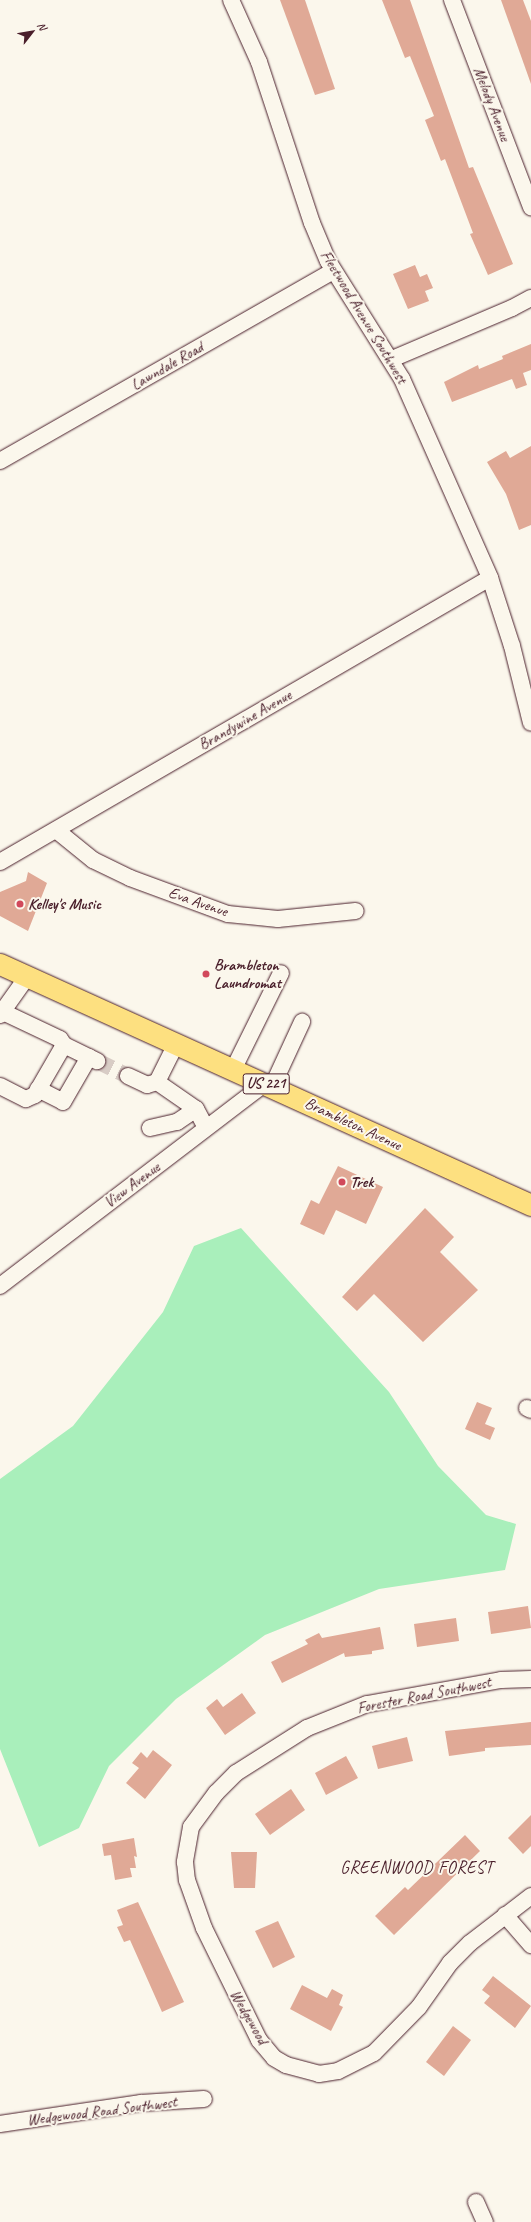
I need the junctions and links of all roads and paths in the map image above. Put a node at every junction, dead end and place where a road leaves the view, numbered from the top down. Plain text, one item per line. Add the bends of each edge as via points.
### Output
1 (231, 0) edge
2 (452, 0) edge
3 (531, 207) edge
4 (333, 271) junction
5 (531, 298) edge
6 (392, 359) junction
7 (0, 461) edge
8 (490, 578) junction
9 (531, 722) edge
10 (56, 830) junction
11 (0, 862) edge
12 (356, 911) dead end
13 (0, 964) edge
14 (281, 973) dead end
15 (27, 977) junction
16 (1, 1014) edge
17 (302, 1022) dead end
18 (176, 1044) junction
19 (64, 1045) junction
20 (233, 1070) junction
21 (128, 1076) tunnel mouth
22 (157, 1082) junction
23 (268, 1085) junction
24 (0, 1086) edge
25 (38, 1089) junction
26 (196, 1108) junction
27 (150, 1128) dead end
28 (206, 1128) junction
29 (531, 1205) edge
30 (0, 1286) edge
31 (531, 1679) edge
32 (192, 1828) joint
33 (531, 1896) edge
34 (505, 1915) junction
35 (531, 1946) edge
36 (204, 2099) dead end
37 (0, 2124) edge
38 (476, 2202) dead end
39 (485, 2222) edge

1 - 4 street, Fleetwood Avenue Southwest via 259,62 312,223
2 - 3 street, Melody Avenue
4 - 6 street, Fleetwood Avenue Southwest
4 - 7 street, Lawndale Road
5 - 6 street
6 - 8 street, Fleetwood Avenue Southwest
8 - 9 street, Fleetwood Avenue Southwest via 512,646
8 - 10 street, Brandywine Avenue
10 - 11 street, Brandywine Avenue
10 - 12 street, Eva Avenue via 93,860 130,878 228,914 278,919
13 - 15 main road, Brambleton Avenue / US 221
14 - 20 street
15 - 16 street
15 - 18 main road, Brambleton Avenue / US 221
16 - 19 street via 60,1039
17 - 23 street
18 - 20 main road, Brambleton Avenue / US 221
18 - 22 street
19 - 25 street
19 - 25 street via 93,1059 63,1102
20 - 23 main road, Brambleton Avenue / US 221
21 - 22 street via 147,1085
22 - 26 street
23 - 28 street, View Avenue
23 - 29 main road, Brambleton Avenue / US 221
24 - 25 street via 26,1099 35,1095
26 - 27 street via 177,1122
26 - 28 street
28 - 30 street, View Avenue
31 - 32 street, Forester Road Southwest via 501,1680 412,1694 336,1714 307,1728 236,1773 200,1812
32 - 34 street, Wedgewood via 186,1845 186,1868 204,1928 259,2040 274,2058 302,2072 319,2074 338,2071 374,2053 419,2007 450,1963
33 - 34 street
34 - 35 street
36 - 37 street, Wedgewood Road Southwest via 141,2103
38 - 39 street

